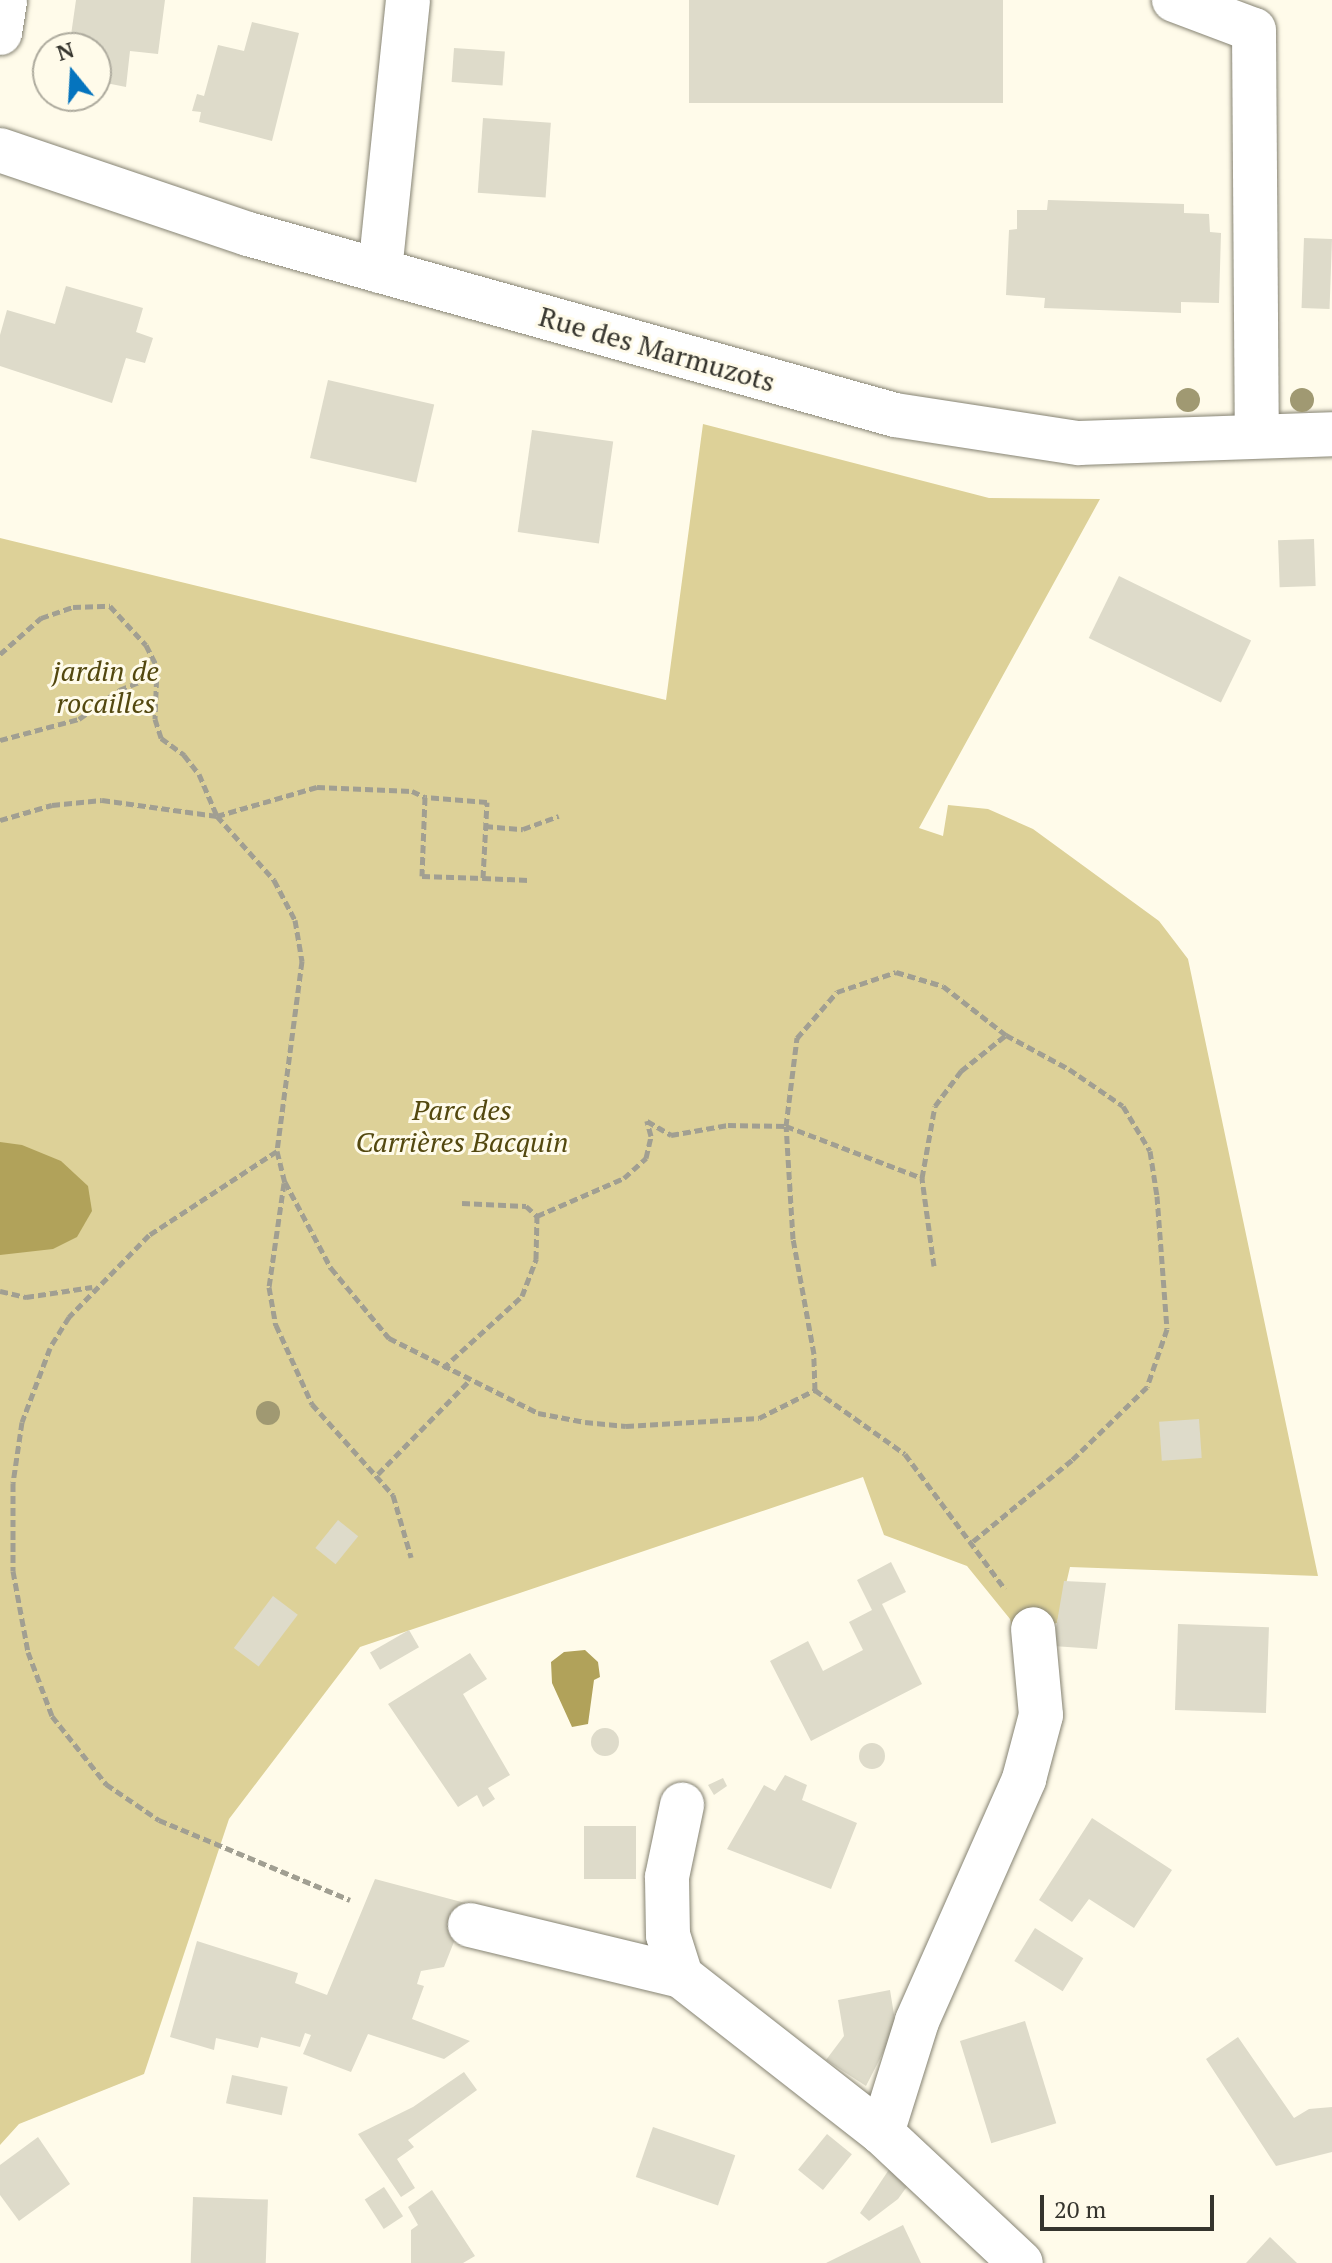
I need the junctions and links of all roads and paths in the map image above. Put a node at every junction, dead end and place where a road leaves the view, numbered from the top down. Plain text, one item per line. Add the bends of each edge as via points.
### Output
1 (5, 0) edge
2 (408, 0) edge
3 (1174, 0) edge
4 (0, 33) edge
5 (0, 150) edge
6 (380, 271) junction
7 (1332, 434) edge
8 (1257, 436) junction
9 (0, 654) edge
10 (157, 675) junction
11 (0, 740) edge
12 (425, 797) junction
13 (217, 816) junction
14 (559, 816) dead end
15 (0, 820) edge
16 (485, 826) junction
17 (483, 878) junction
18 (528, 880) dead end
19 (1006, 1035) junction
20 (786, 1126) junction
21 (277, 1151) junction
22 (922, 1178) junction
23 (285, 1182) junction
24 (462, 1203) dead end
25 (537, 1216) junction
26 (934, 1266) dead end
27 (93, 1287) junction
28 (0, 1291) edge
29 (443, 1368) junction
30 (468, 1382) junction
31 (815, 1390) junction
32 (378, 1474) junction
33 (972, 1542) junction
34 (411, 1557) dead end
35 (1033, 1629) joint
36 (682, 1805) dead end
37 (350, 1900) dead end
38 (470, 1925) dead end
39 (681, 1976) junction
40 (882, 2133) junction
41 (1021, 2263) edge

1 - 4 street
2 - 6 street
3 - 8 street via 1254,30
5 - 6 street, Rue des Marmuzots via 248,234
6 - 8 street, Rue des Marmuzots via 895,415 1079,443
7 - 8 street, Rue des Marmuzots
9 - 10 path via 41,618 96,603 121,614 152,655
10 - 11 path via 119,690 79,719
10 - 13 path via 157,729 199,774
12 - 13 path via 412,791 317,787
12 - 16 path via 487,802
12 - 17 path via 422,876
13 - 15 path via 102,800 52,805
13 - 21 path via 287,899 301,940
14 - 16 path via 523,829
16 - 17 path
17 - 18 path
19 - 20 path via 943,986 896,972 837,992 797,1038
19 - 22 path via 961,1071 935,1106
19 - 33 path via 1123,1106 1150,1151 1167,1329 1147,1387 1072,1460
20 - 22 path
20 - 25 path via 728,1125 671,1135 647,1121 651,1136 646,1158 624,1178
20 - 31 path via 793,1239 814,1354
21 - 23 path
21 - 27 path via 149,1235
22 - 26 path
23 - 29 path via 331,1268 389,1338
23 - 32 path via 269,1287 276,1325 312,1404
24 - 25 path via 526,1206
25 - 29 path via 536,1259 522,1296
27 - 28 path via 26,1297
27 - 37 path via 50,1348 35,1383 13,1483 19,1612 52,1716 106,1784 159,1820
29 - 30 path
30 - 31 path via 538,1413 626,1426 759,1418
30 - 32 path
31 - 33 path via 905,1454
32 - 34 path via 402,1515
33 - 35 path
35 - 40 street via 1041,1715 1024,1779 917,2021
36 - 39 street via 667,1877 668,1935
38 - 39 street
39 - 40 street
40 - 41 street

